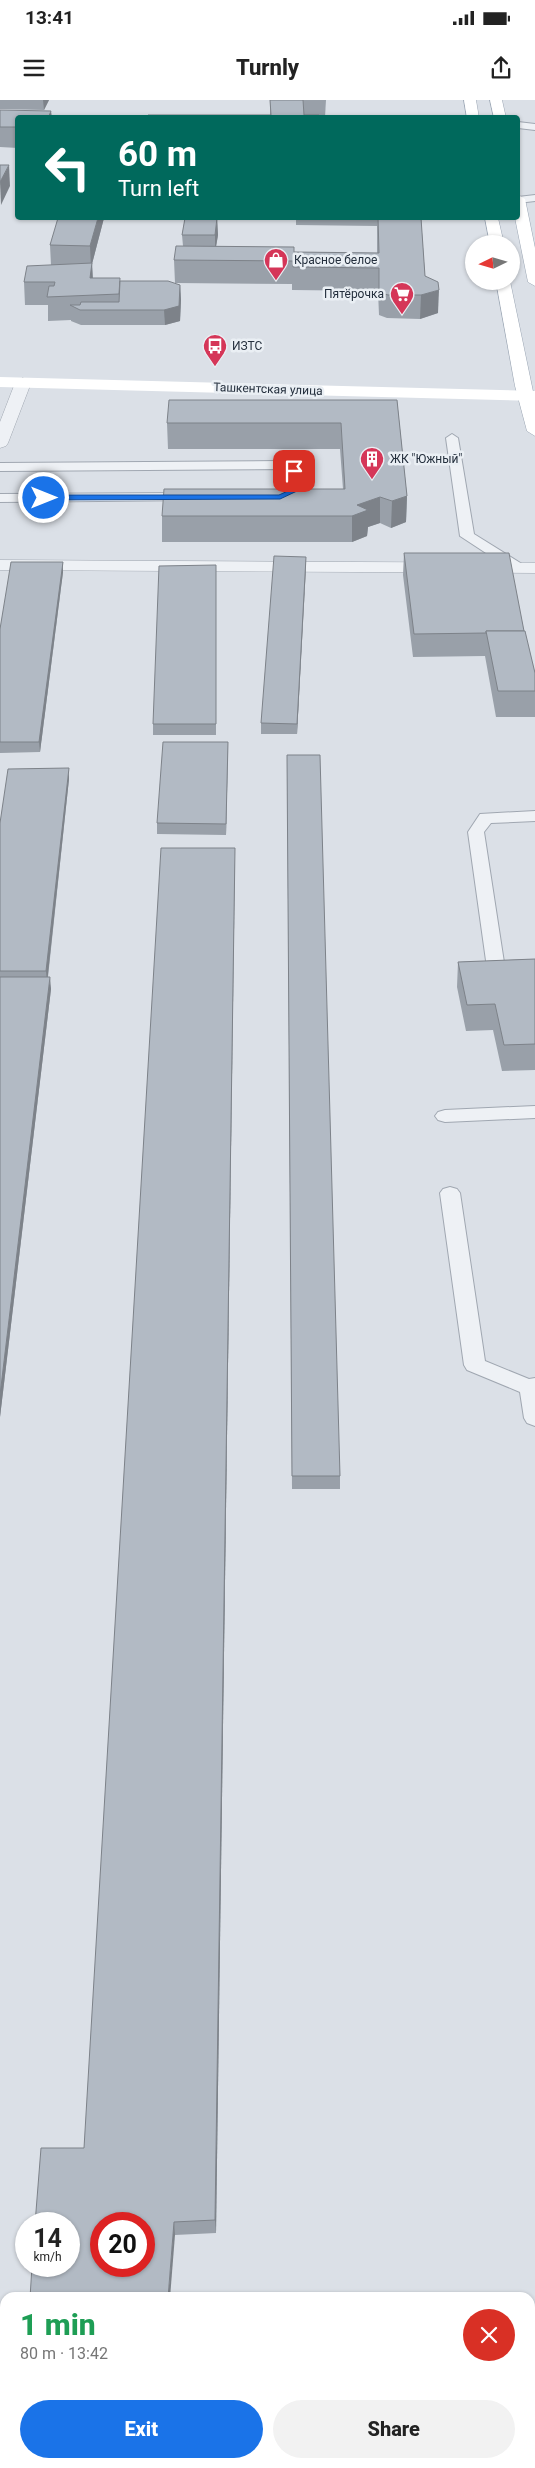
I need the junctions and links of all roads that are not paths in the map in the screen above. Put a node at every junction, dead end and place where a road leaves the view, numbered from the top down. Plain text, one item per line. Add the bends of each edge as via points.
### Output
1 (470, 100) edge
2 (496, 100) edge
3 (472, 115) edge
4 (499, 115) edge
5 (520, 125) edge
6 (535, 127) edge
7 (535, 198) edge
8 (520, 199) edge
9 (520, 209) edge
10 (492, 220) edge
11 (495, 235) edge
12 (535, 282) edge
13 (506, 290) edge
14 (0, 373) edge
15 (24, 378) junction
16 (0, 382) edge
17 (530, 391) edge
18 (535, 431) edge
19 (452, 438) dead end
20 (0, 441) edge
21 (0, 467) edge
22 (205, 497) edge
23 (252, 497) edge
24 (0, 498) edge
25 (0, 565) edge
26 (526, 568) edge
27 (535, 816) edge
28 (498, 982) edge
29 (535, 1112) edge
30 (445, 1116) dead end
31 (450, 1193) dead end
32 (532, 1387) edge
33 (535, 1418) edge

1 - 3 main road
2 - 4 main road
5 - 6 lane
7 - 8 lane
9 - 12 main road
10 - 11 main road
13 - 17 main road
14 - 15 main road, Ташкентская улица
15 - 16 main road, Ташкентская улица
15 - 17 main road, Ташкентская улица
15 - 20 street
17 - 18 main road
19 - 26 lane via 467,536
21 - 23 lane via 281,465 294,471 294,491 280,497
22 - 24 lane
25 - 26 street
27 - 28 lane via 486,818 476,832
29 - 30 lane
31 - 32 lane via 475,1365
32 - 33 lane

